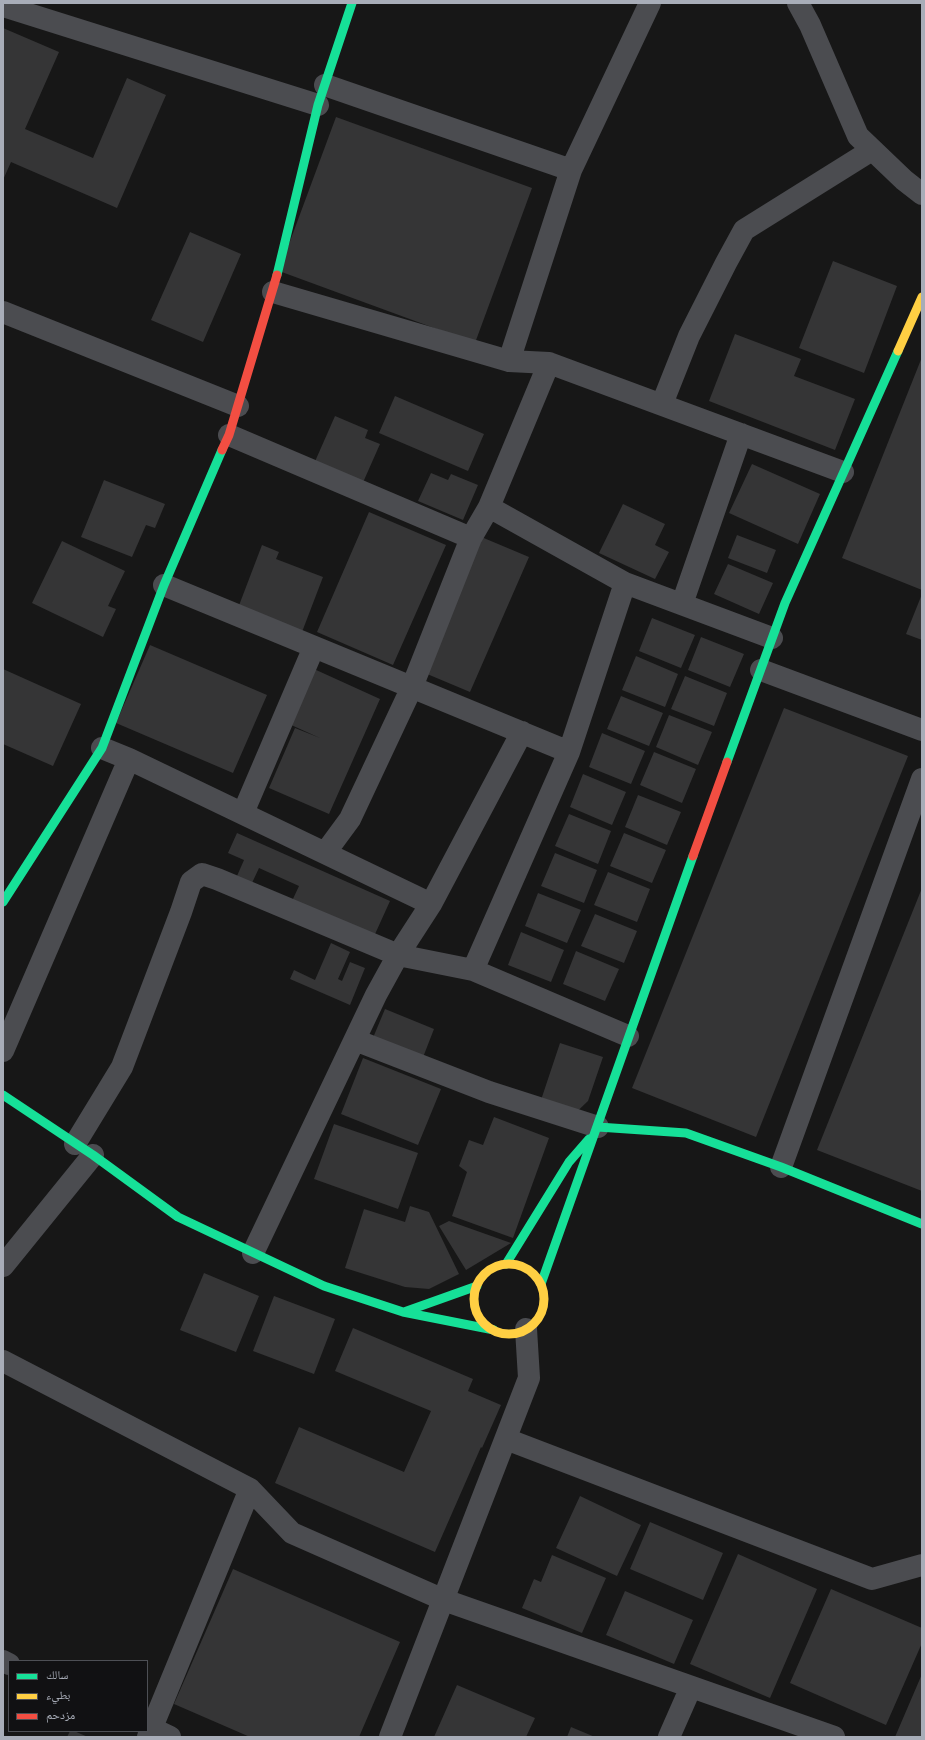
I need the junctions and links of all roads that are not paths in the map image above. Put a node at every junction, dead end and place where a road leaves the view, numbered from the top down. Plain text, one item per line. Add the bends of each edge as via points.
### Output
1 (352, 3) edge
2 (650, 3) edge
3 (798, 3) edge
4 (3, 6) edge
5 (324, 85) junction
6 (318, 105) junction
7 (872, 150) junction
8 (570, 170) junction
9 (922, 194) edge
10 (272, 292) junction
11 (922, 297) edge
12 (3, 312) edge
13 (509, 360) junction
14 (549, 363) junction
15 (662, 404) junction
16 (238, 406) junction
17 (741, 434) junction
18 (229, 435) junction
19 (843, 472) junction
20 (488, 507) junction
21 (471, 538) junction
22 (624, 583) junction
23 (164, 585) junction
24 (682, 604) junction
25 (772, 638) junction
26 (314, 647) junction
27 (760, 670) junction
28 (412, 687) junction
29 (922, 730) edge
30 (522, 732) junction
31 (102, 748) junction
32 (569, 752) junction
33 (129, 759) junction
34 (922, 779) edge
35 (243, 813) junction
36 (325, 853) junction
37 (3, 902) edge
38 (431, 904) junction
39 (398, 955) junction
40 (473, 970) junction
41 (628, 1036) junction
42 (355, 1040) junction
43 (3, 1051) edge
44 (3, 1095) edge
45 (598, 1127) junction
46 (84, 1150) junction
47 (781, 1167) junction
48 (922, 1224) edge
49 (253, 1253) junction
50 (506, 1264) junction
51 (3, 1266) edge
52 (541, 1284) junction
53 (477, 1286) junction
54 (403, 1312) junction
55 (526, 1329) junction
56 (494, 1330) junction
57 (3, 1361) edge
58 (506, 1439) junction
59 (250, 1489) junction
60 (922, 1565) edge
61 (444, 1600) junction
62 (691, 1687) junction
63 (154, 1732) edge
64 (390, 1737) edge
65 (669, 1737) edge
66 (834, 1737) edge

1 - 5 street
2 - 8 street
3 - 7 street via 858,136
4 - 6 street
5 - 6 street
5 - 8 street
6 - 10 street
7 - 9 street
7 - 15 street via 744,230 689,336
8 - 13 street
10 - 13 street
10 - 16 street
11 - 19 street
12 - 16 street
13 - 14 street
14 - 15 street
14 - 20 street
15 - 17 street
16 - 18 street
17 - 19 street
17 - 24 street
18 - 21 street
18 - 23 street
19 - 25 street
20 - 21 street
20 - 22 street
21 - 28 street
22 - 24 street
22 - 32 street
23 - 26 street
23 - 31 street
24 - 25 street
25 - 27 street
26 - 28 street
26 - 35 street
27 - 29 street
27 - 41 street
28 - 30 street
28 - 36 street via 350,819
30 - 32 street
30 - 38 street
31 - 33 street
31 - 37 street
32 - 40 street
33 - 35 street
33 - 43 street
34 - 47 street
35 - 36 street
36 - 38 street
38 - 39 street
39 - 40 street
39 - 42 street
39 - 46 street via 202,874 191,882 122,1067
40 - 41 street
41 - 45 street
42 - 45 street via 488,1092
42 - 49 street
44 - 46 street
45 - 47 street via 686,1133
45 - 50 street via 569,1162
45 - 52 street
46 - 49 street via 178,1217
46 - 51 street
47 - 48 street
49 - 54 street via 324,1286
50 - 52 street via 527,1268
50 - 53 street via 488,1271
52 - 55 street via 544,1305 541,1314
53 - 54 street
53 - 56 street via 474,1296 477,1311 485,1324
54 - 56 street
55 - 56 street via 516,1333
55 - 58 street via 530,1378
57 - 59 street
58 - 60 street via 872,1578
58 - 61 street
59 - 61 street via 292,1533
59 - 63 street
61 - 62 street
61 - 64 street
62 - 65 street
62 - 66 street

